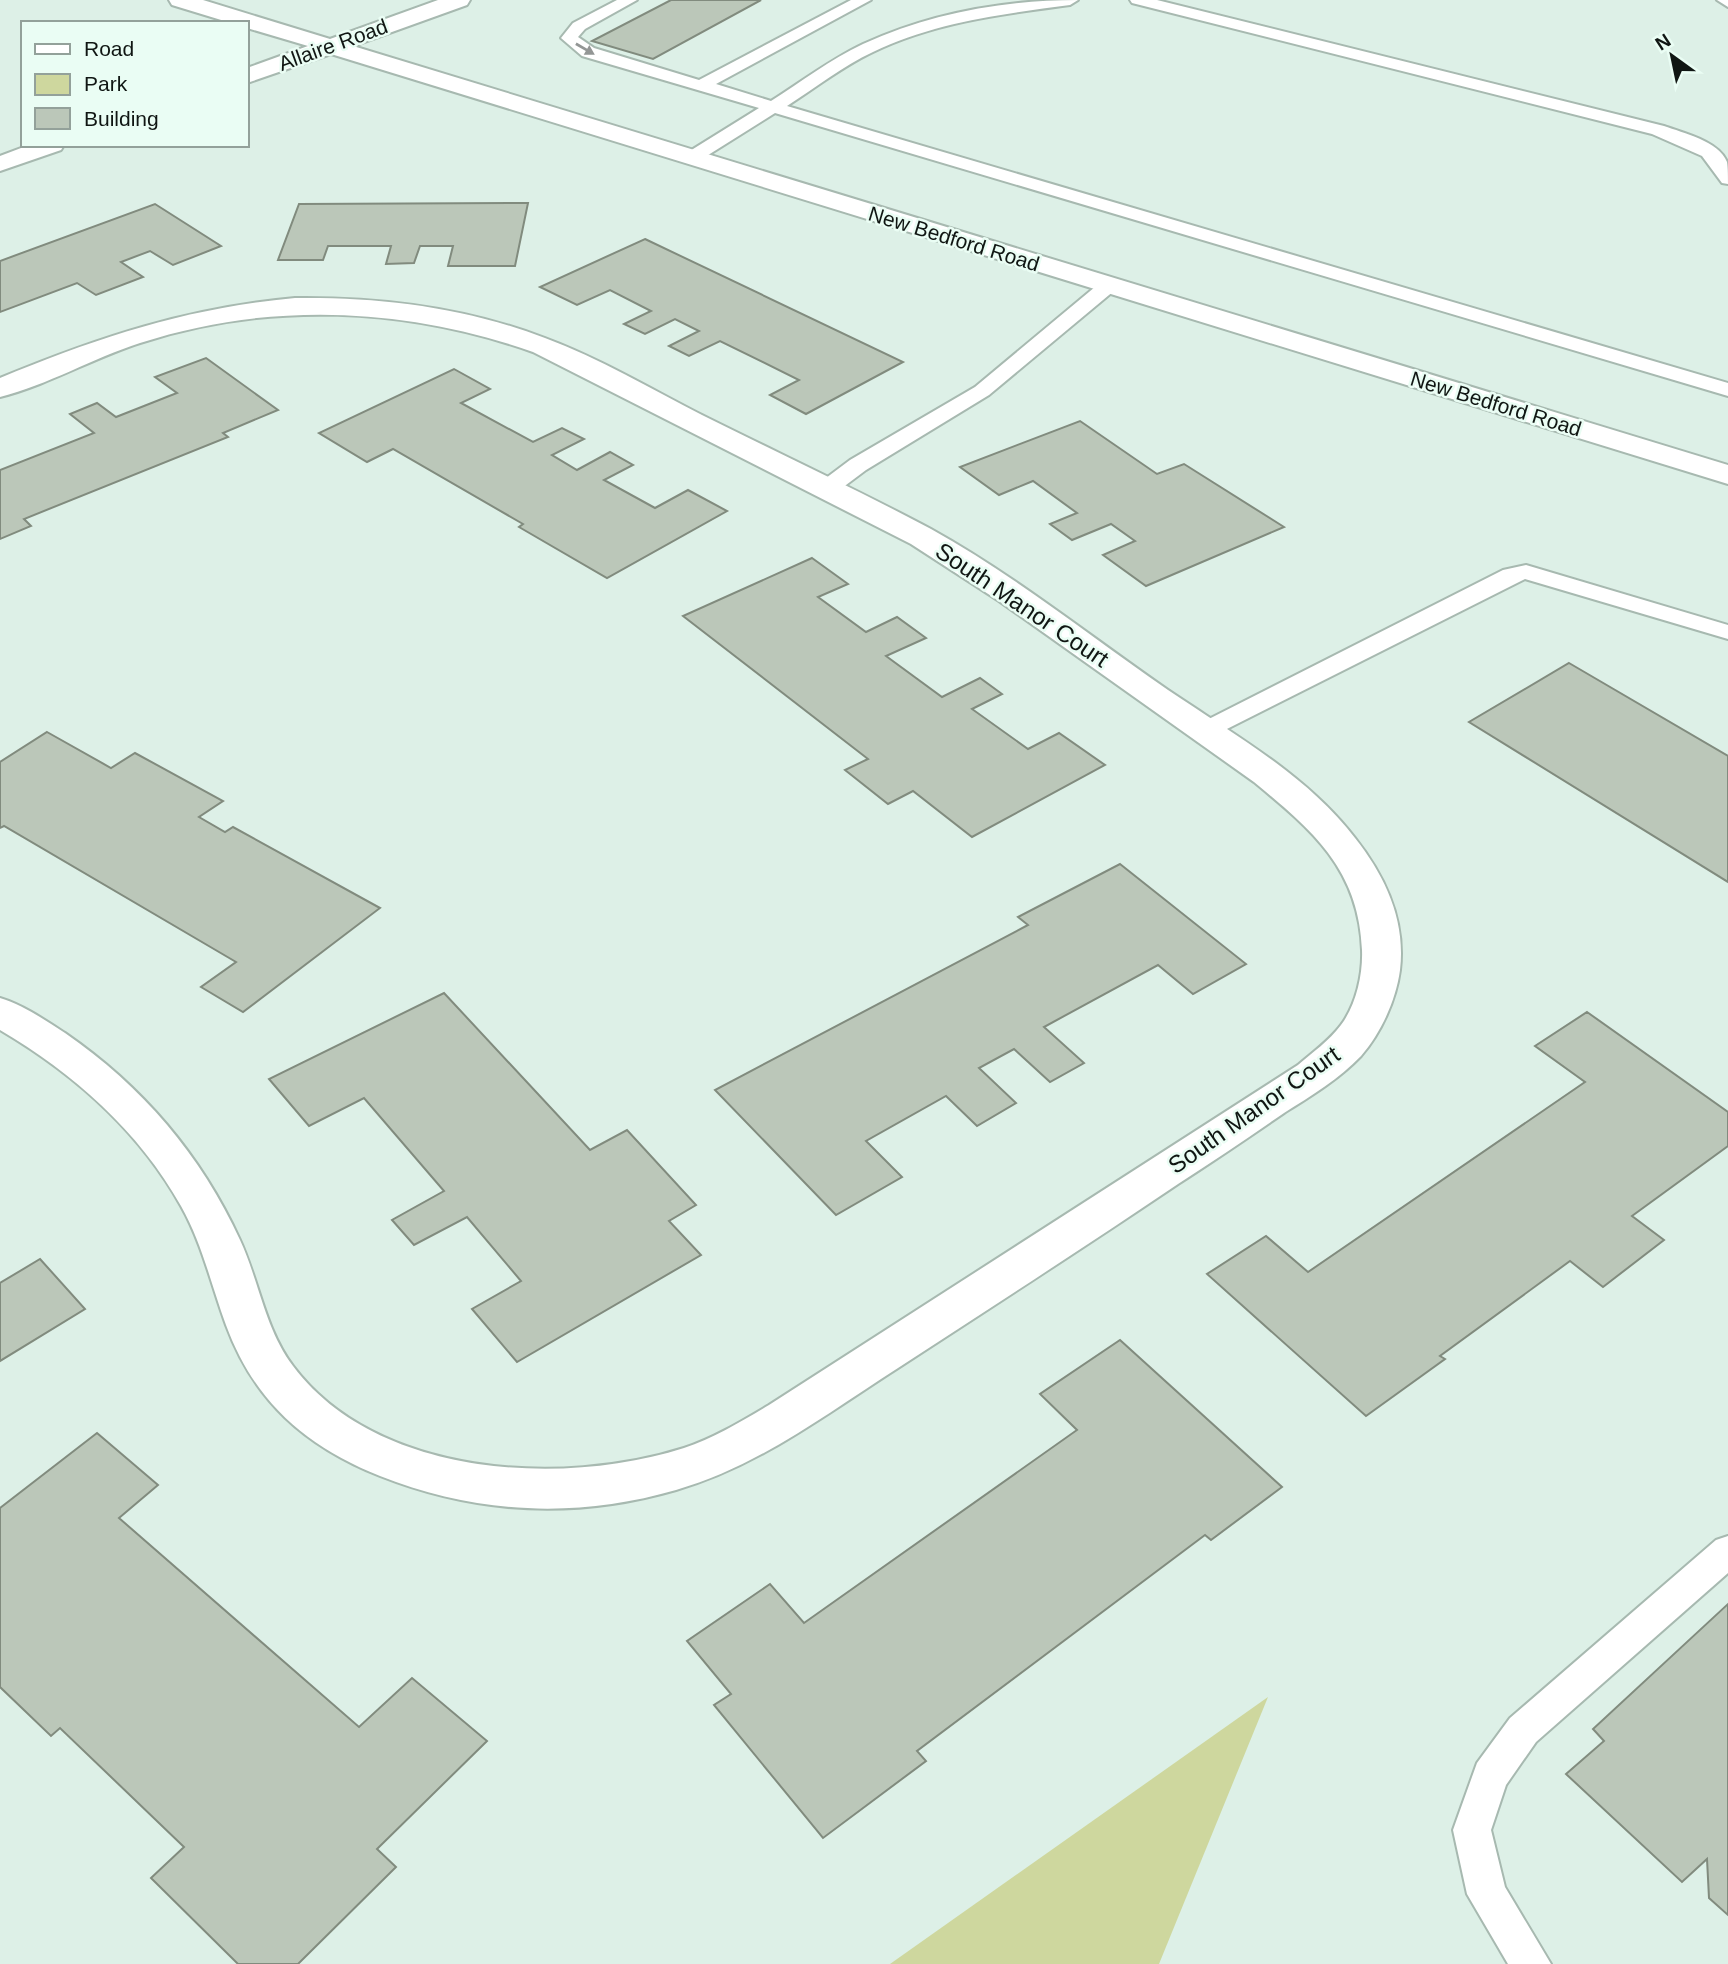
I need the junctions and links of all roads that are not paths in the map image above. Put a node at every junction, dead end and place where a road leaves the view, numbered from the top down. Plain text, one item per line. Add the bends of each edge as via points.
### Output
1 (180, 0) edge
2 (459, 0) edge
3 (629, 0) edge
4 (863, 0) edge
5 (1070, 0) edge
6 (1138, 0) edge
7 (330, 46) junction
8 (248, 76) edge
9 (698, 87) junction
10 (770, 109) junction
11 (47, 147) edge
12 (691, 158) junction
13 (0, 164) edge
14 (1728, 178) edge
15 (1108, 286) junction
16 (0, 388) edge
17 (1728, 390) edge
18 (1728, 475) edge
19 (826, 489) junction
20 (1728, 632) edge
21 (1204, 731) junction
22 (0, 1012) edge
23 (1728, 1551) edge
24 (1531, 1964) edge

1 - 7 street, New Bedford Road
2 - 7 street, Allaire Road
3 -> 9 lane via 579,26 569,38 588,52
4 - 9 lane
5 - 10 lane via 970,14 909,31 866,50
6 - 14 lane via 1658,130 1704,149
7 - 8 street, Allaire Road
7 - 12 street, New Bedford Road
9 - 10 lane
10 - 12 lane
10 - 17 lane
11 - 13 street
12 - 15 street, New Bedford Road
15 - 18 street, New Bedford Road
15 - 19 lane via 982,391
16 - 19 street, South Manor Court via 85,353 187,321 273,308 391,308 459,318 543,346
19 - 21 street, South Manor Court via 982,573
20 - 21 lane via 1526,572
21 - 22 street, South Manor Court via 1283,787 1336,838 1379,907 1385,937 1378,992 1348,1044 1312,1075 1233,1128 740,1444 687,1467 615,1485 529,1491 471,1486 378,1457 323,1424 279,1384 254,1346 219,1241 180,1168 146,1124 41,1034
23 - 24 lane via 1523,1730 1490,1776 1472,1830 1487,1894

